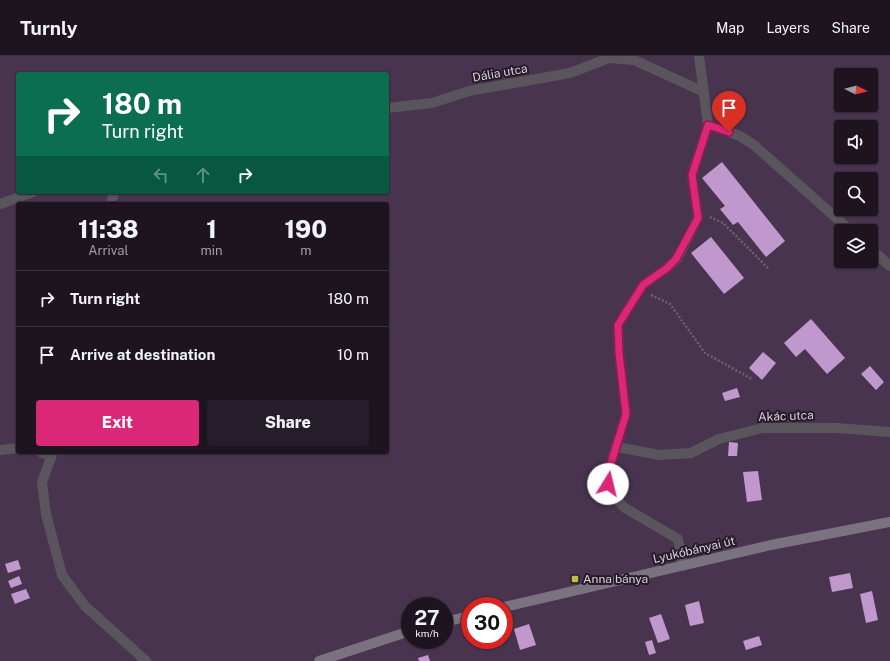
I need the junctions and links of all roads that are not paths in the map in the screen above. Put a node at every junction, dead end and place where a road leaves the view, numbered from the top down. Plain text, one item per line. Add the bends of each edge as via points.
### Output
1 (699, 56) edge
2 (704, 92) junction
3 (389, 108) edge
4 (708, 125) junction
5 (28, 194) edge
6 (0, 204) edge
7 (843, 224) edge
8 (878, 255) edge
9 (890, 266) edge
10 (890, 432) edge
11 (617, 447) junction
12 (16, 448) edge
13 (0, 450) edge
14 (52, 454) edge
15 (890, 522) edge
16 (683, 566) junction
17 (513, 606) edge
18 (401, 634) edge
19 (146, 661) edge
20 (319, 661) edge

1 - 2 street
2 - 3 street, Dália utca via 634,60 609,58 570,73 469,91 432,103
2 - 4 street
4 - 7 street via 740,136 754,145
4 - 11 street via 692,175 698,218 676,259 643,285 618,325 626,414
5 - 6 street
8 - 9 street
10 - 11 street, Akác utca via 837,428 762,428 718,439 691,453 659,455
11 - 16 street via 608,473 608,484 614,497 625,508 678,538
12 - 13 street
14 - 19 street via 42,482 46,514 62,575 85,606
15 - 16 main road, Lyukóbányai út via 770,545
16 - 17 main road, Lyukóbányai út
18 - 20 main road

